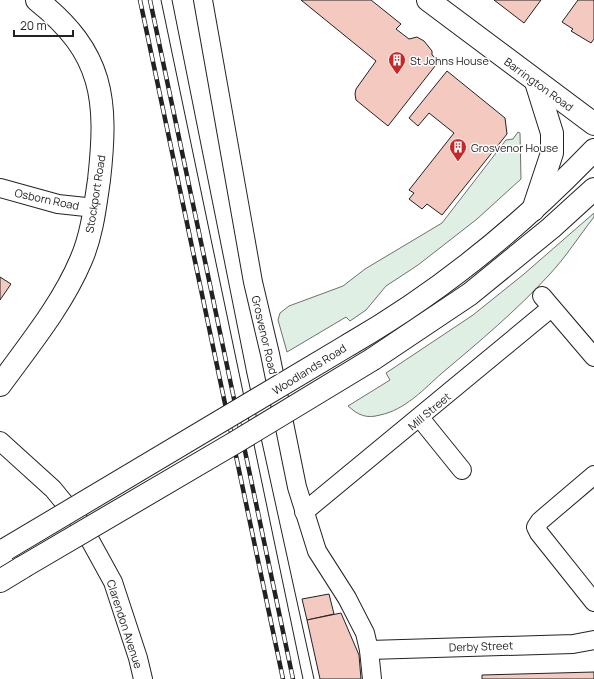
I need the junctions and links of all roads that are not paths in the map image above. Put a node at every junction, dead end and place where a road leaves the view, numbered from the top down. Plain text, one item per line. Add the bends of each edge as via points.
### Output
1 (37, 0) edge
2 (203, 0) edge
3 (428, 0) edge
4 (536, 82) junction
5 (594, 124) edge
6 (594, 150) edge
7 (0, 188) edge
8 (594, 189) edge
9 (95, 208) junction
10 (534, 210) junction
11 (594, 357) edge
12 (0, 384) edge
13 (420, 418) junction
14 (0, 441) edge
15 (462, 470) dead end
16 (594, 475) edge
17 (304, 512) junction
18 (3, 551) edge
19 (0, 581) edge
20 (594, 602) edge
21 (594, 640) edge
22 (369, 650) junction
23 (143, 679) edge
24 (372, 679) edge

1 - 9 main road, Stockport Road via 53,12 75,35 88,56 99,87 104,118
2 - 17 street, Grosvenor Road via 252,282
3 - 4 main road, Barrington Road
4 - 5 main road, Barrington Road
4 - 10 main road via 552,133 552,153
6 - 10 main road, Woodlands Road
7 - 9 street, Osborn Road via 58,204
8 - 19 main road, bridge via 470,294 373,359
9 - 12 main road, Stockport Road via 87,245 72,280
10 - 18 main road, Woodlands Road, bridge via 449,278 350,344
11 - 13 street, Mill Street via 547,302
13 - 15 street
13 - 17 street, Mill Street
14 - 23 street, Clarendon Avenue via 53,489 80,522 113,582
16 - 20 street via 536,527
17 - 22 street, Grosvenor Road via 317,551 356,614
21 - 22 street, Derby Street via 573,644
22 - 24 street, Grosvenor Road

